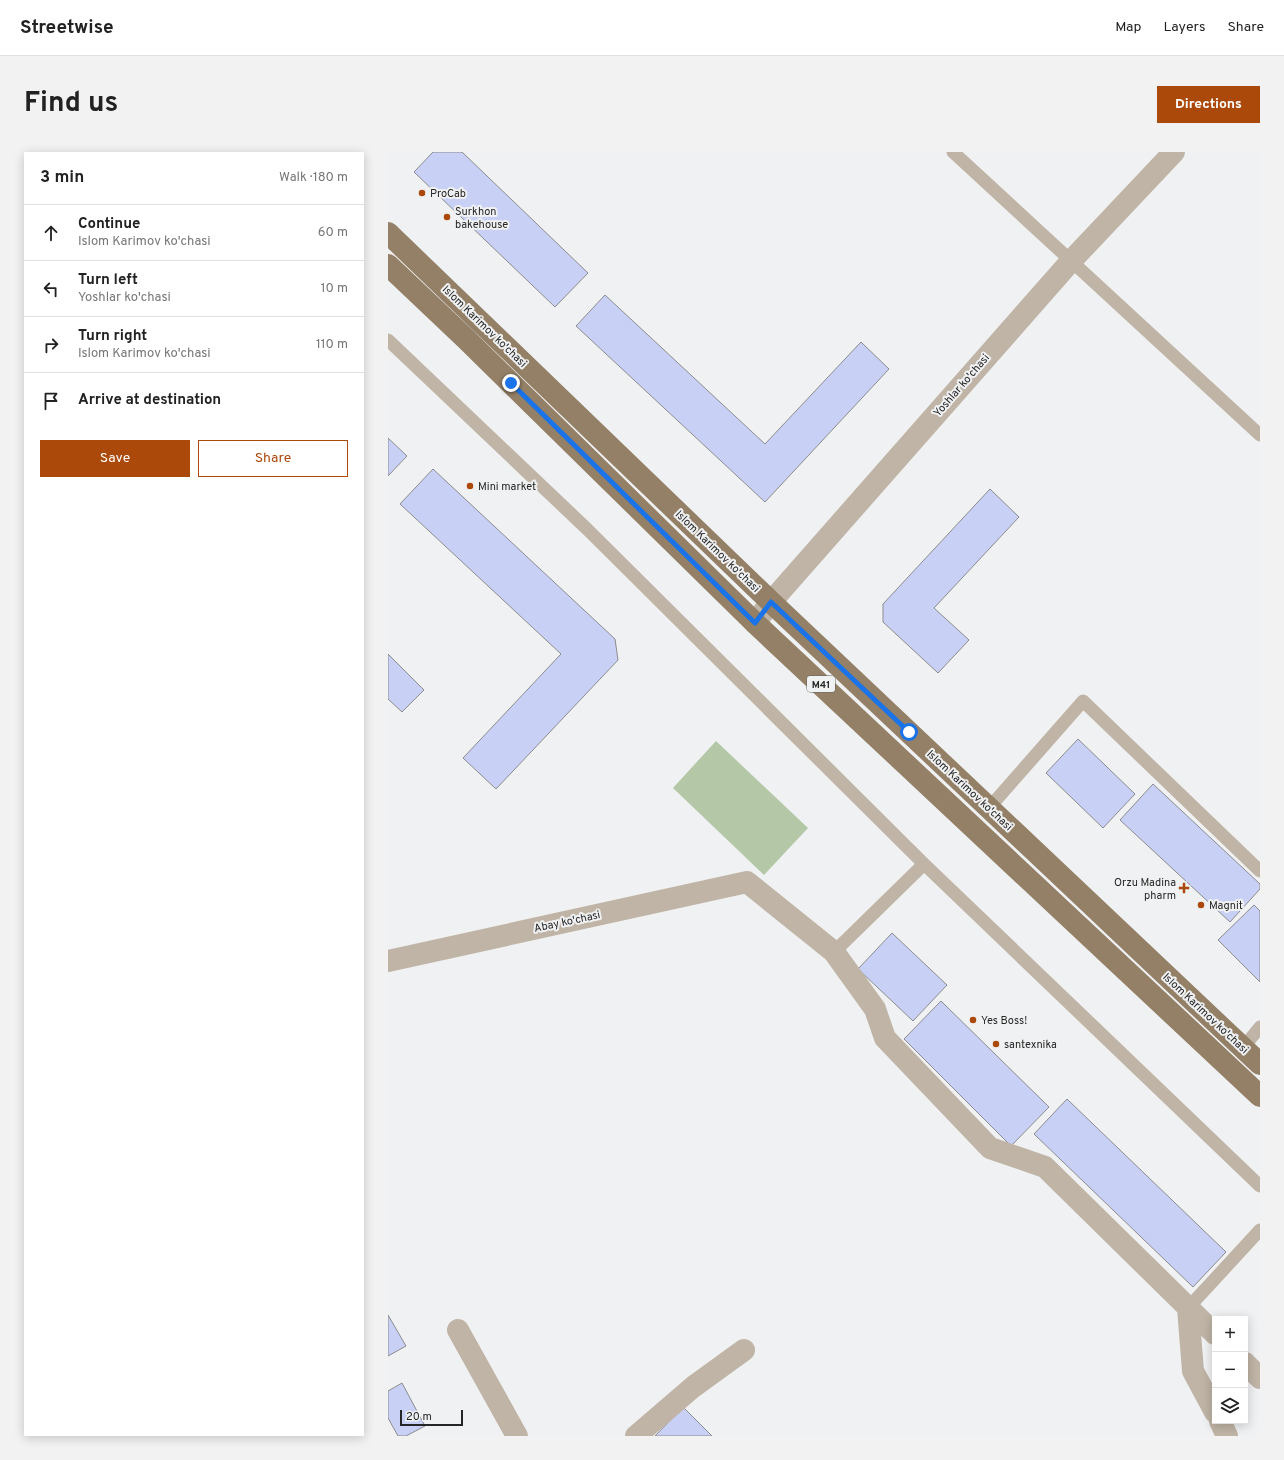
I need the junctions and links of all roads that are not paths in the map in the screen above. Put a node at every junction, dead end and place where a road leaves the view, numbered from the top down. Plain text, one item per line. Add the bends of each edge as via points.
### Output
1 (953, 152) edge
2 (1174, 152) edge
3 (388, 233) edge
4 (1071, 261) junction
5 (388, 266) edge
6 (388, 340) edge
7 (1260, 435) edge
8 (771, 602) junction
9 (755, 623) junction
10 (989, 808) junction
11 (924, 864) junction
12 (1260, 871) edge
13 (834, 952) junction
14 (388, 961) edge
15 (1260, 1027) edge
16 (1243, 1048) junction
17 (1260, 1064) edge
18 (1260, 1096) edge
19 (1260, 1186) edge
20 (1260, 1230) edge
21 (1188, 1308) junction
22 (458, 1330) dead end
23 (1212, 1331) edge
24 (744, 1350) dead end
25 (1248, 1366) edge
26 (1260, 1378) edge
27 (1220, 1427) edge
28 (518, 1436) edge
29 (636, 1436) edge

1 - 4 lane
2 - 4 street, Yoshlar ko'chasi
3 - 8 main road, Islom Karimov ko'chasi / M41
4 - 7 lane
4 - 8 street, Yoshlar ko'chasi
5 - 9 main road, Islom Karimov ko'chasi / M41 via 466,339
6 - 11 lane via 588,529
8 - 9 street, Yoshlar ko'chasi
8 - 10 main road, Islom Karimov ko'chasi / M41
9 - 18 main road, Islom Karimov ko'chasi / M41
10 - 12 lane via 1083,701
10 - 16 main road, Islom Karimov ko'chasi / M41
11 - 13 lane
11 - 19 lane
13 - 14 street, Abay ko'chasi via 747,882
13 - 21 street via 875,1009 885,1038 990,1148 1045,1167
15 - 16 lane
16 - 17 main road, Islom Karimov ko'chasi / M41
20 - 21 lane
21 - 23 street
21 - 27 street via 1193,1371
22 - 28 street
24 - 29 street via 693,1387
25 - 26 street

